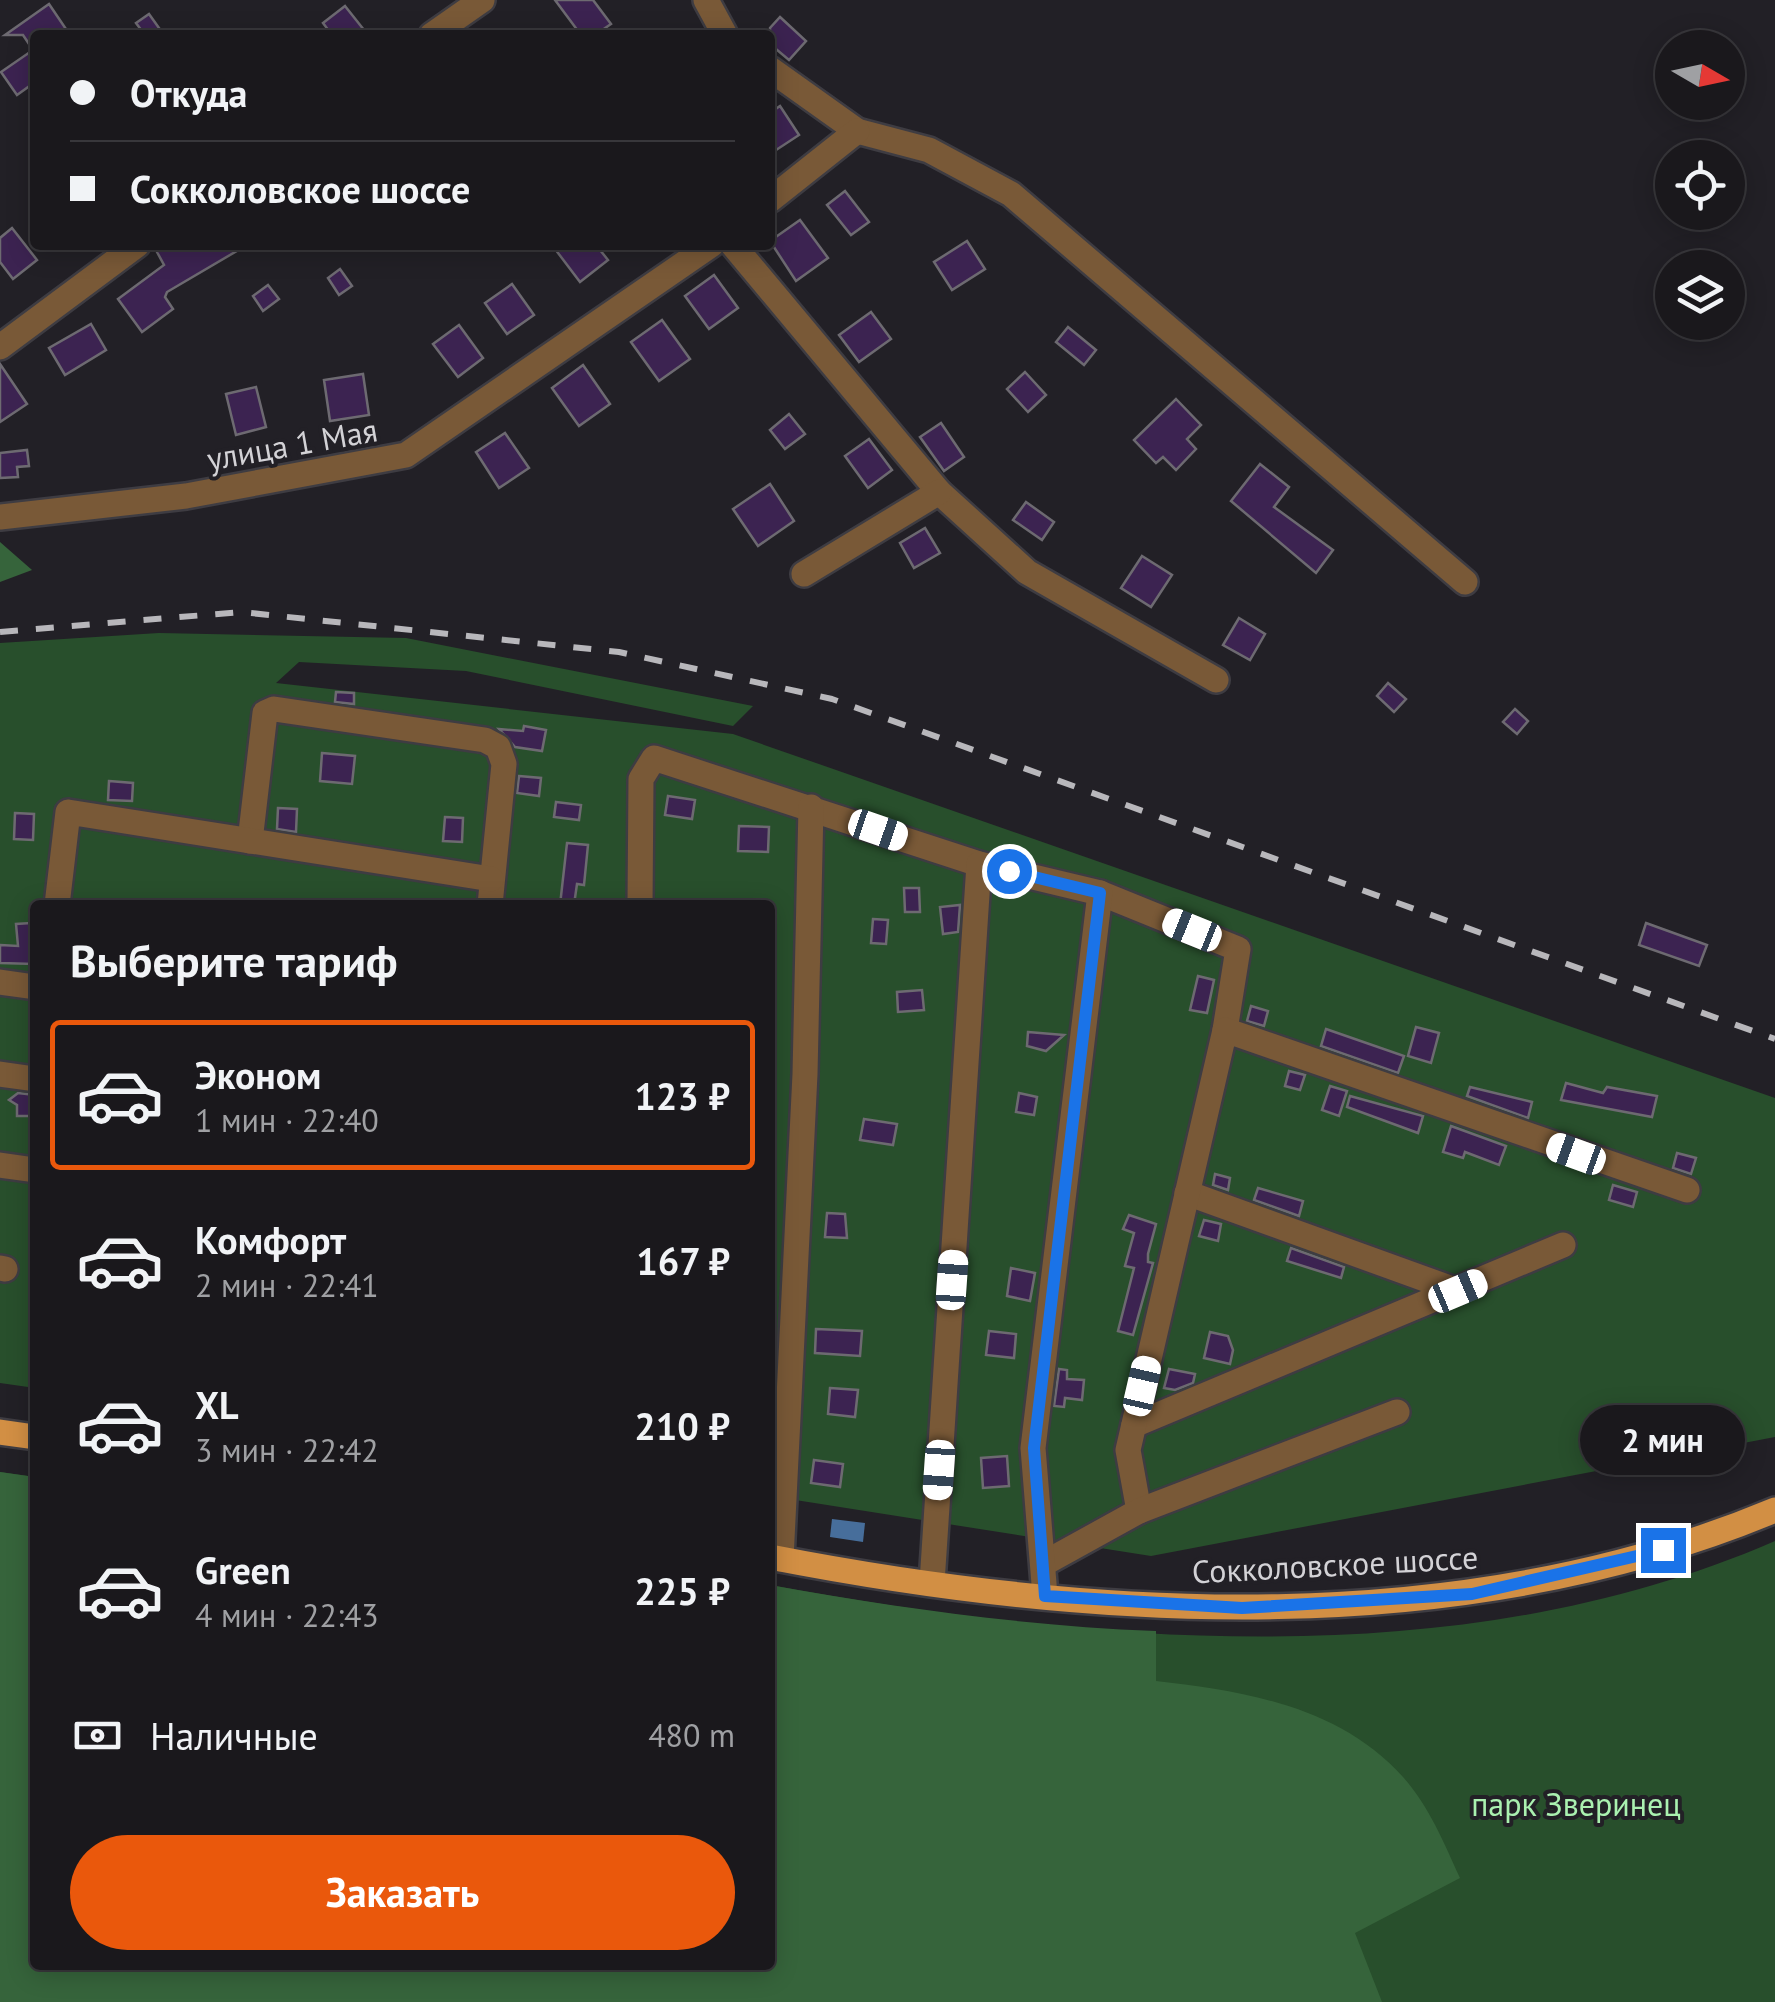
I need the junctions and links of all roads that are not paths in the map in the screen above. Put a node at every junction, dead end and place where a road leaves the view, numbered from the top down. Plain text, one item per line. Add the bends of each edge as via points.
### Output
1 (482, 0) edge
2 (706, 0) edge
3 (439, 30) edge
4 (722, 30) edge
5 (775, 73) edge
6 (857, 131) junction
7 (775, 196) edge
8 (131, 250) edge
9 (704, 250) edge
10 (737, 250) edge
11 (0, 347) edge
12 (940, 492) junction
13 (0, 517) edge
14 (804, 574) dead end
15 (1465, 582) dead end
16 (1216, 680) dead end
17 (811, 807) junction
18 (250, 841) junction
19 (979, 864) junction
20 (491, 879) junction
21 (1100, 893) junction
22 (59, 900) edge
23 (490, 900) edge
24 (640, 900) edge
25 (0, 982) edge
26 (30, 986) edge
27 (1226, 1030) junction
28 (0, 1074) edge
29 (30, 1078) edge
30 (0, 1165) edge
31 (30, 1169) edge
32 (1687, 1190) dead end
33 (1187, 1193) junction
34 (1563, 1245) dead end
35 (1458, 1291) junction
36 (1397, 1412) dead end
37 (1134, 1425) junction
38 (0, 1432) edge
39 (30, 1436) edge
40 (1775, 1510) edge
41 (1139, 1511) junction
42 (776, 1558) edge
43 (1042, 1564) junction
44 (932, 1583) junction
45 (1045, 1596) junction

1 - 3 street
2 - 4 street
5 - 6 street
6 - 7 street
6 - 15 street via 929,150 1011,194
8 - 11 street
9 - 13 street, улица 1 Мая via 406,456 186,496
10 - 12 street
12 - 14 street
12 - 16 street via 1027,572
17 - 19 street
17 - 24 street via 654,758 642,779
17 - 42 street via 804,1094
18 - 20 street
18 - 20 street via 261,723 274,709 485,740 498,747 504,764
18 - 22 street via 68,812
19 - 21 street
19 - 44 street
20 - 23 street
21 - 27 street via 1238,950
21 - 43 street via 1034,1448
25 - 26 street
27 - 32 street
27 - 33 street
28 - 29 street
30 - 31 street
33 - 35 street
33 - 37 street
34 - 35 street
35 - 37 street
36 - 41 street
37 - 41 street via 1128,1450
38 - 39 main road
40 - 45 main road, Сокколовское шоссе via 1701,1541 1472,1594 1242,1608
41 - 43 street
42 - 44 main road, Сокколовское шоссе
43 - 45 street
44 - 45 main road, Сокколовское шоссе

